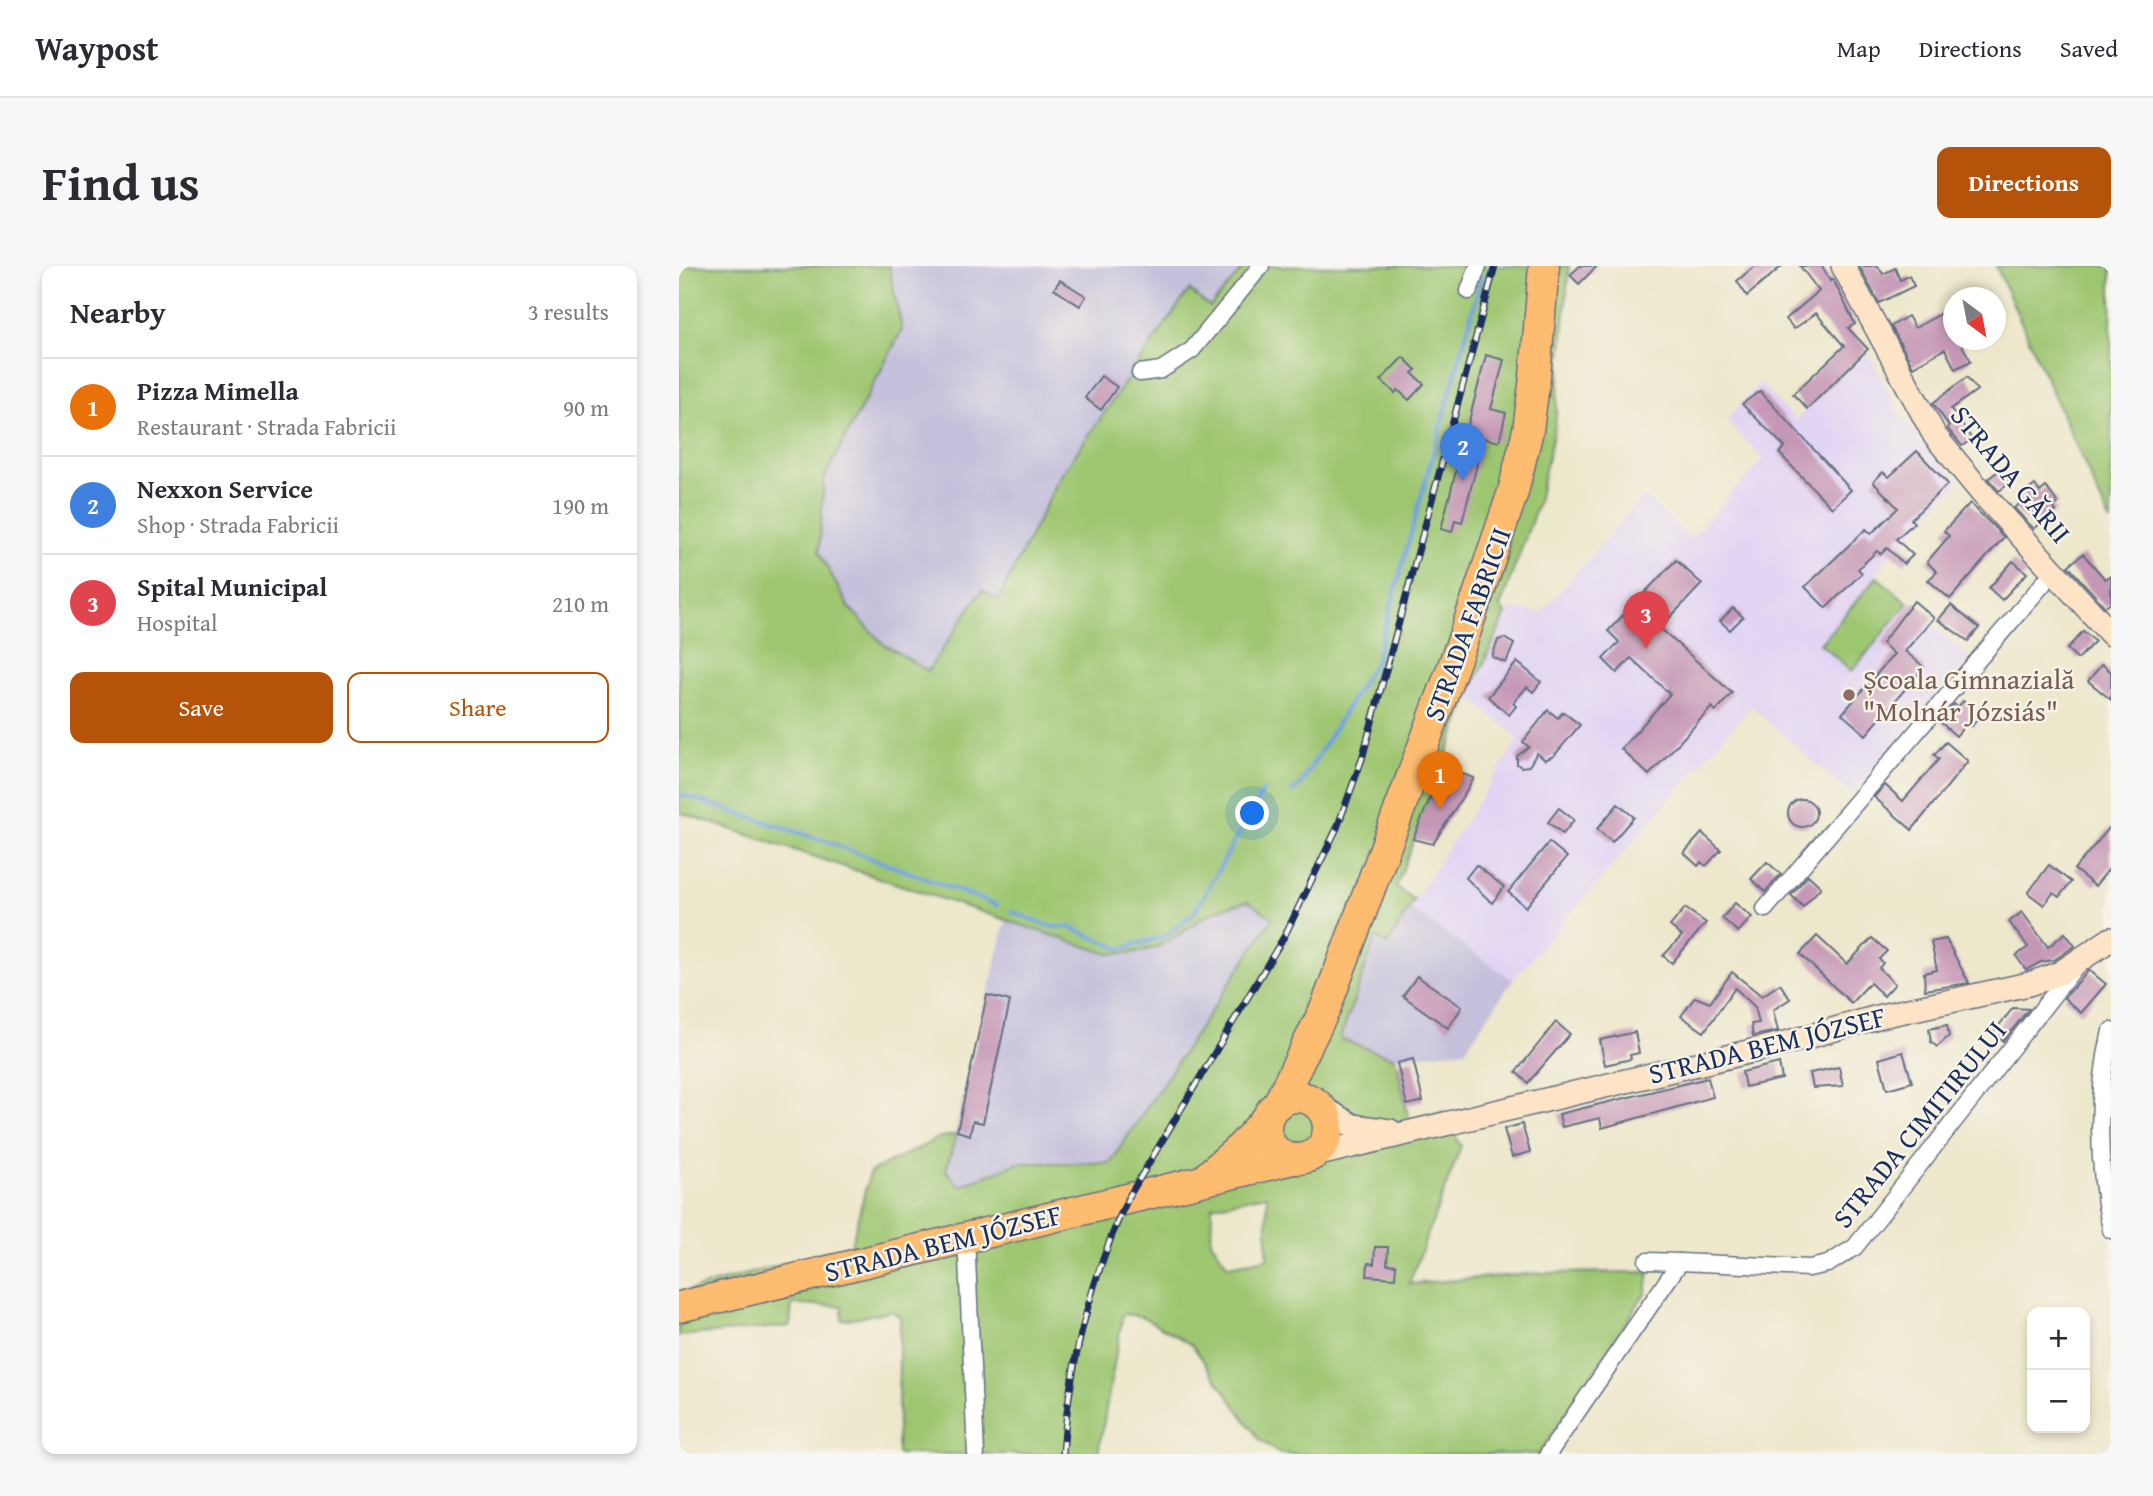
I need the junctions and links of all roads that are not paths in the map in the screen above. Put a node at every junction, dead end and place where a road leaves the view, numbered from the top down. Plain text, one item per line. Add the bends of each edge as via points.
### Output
1 (1261, 266) edge
2 (1478, 266) edge
3 (1543, 266) edge
4 (1843, 266) edge
5 (1469, 291) dead end
6 (1140, 373) dead end
7 (2055, 571) junction
8 (2111, 634) edge
9 (1765, 909) dead end
10 (2111, 939) edge
11 (2083, 958) junction
12 (1325, 1009) junction
13 (2111, 1031) edge
14 (1316, 1104) junction
15 (1273, 1110) junction
16 (1415, 1130) junction
17 (1301, 1158) junction
18 (1206, 1178) junction
19 (2111, 1230) edge
20 (966, 1237) junction
21 (1647, 1261) dead end
22 (1680, 1262) junction
23 (679, 1307) edge
24 (976, 1454) edge
25 (1548, 1454) edge

1 - 6 street via 1192,350 1161,370
2 - 5 street
3 - 12 highway, STRADA FABRICII via 1528,430 1513,492
4 - 7 main road, STRADA GĂRII via 1935,436
7 - 8 main road, STRADA GĂRII
7 - 9 street
10 - 11 main road, STRADA BEM JÓZSEF
11 - 16 main road, STRADA BEM JÓZSEF via 2060,973 2029,984
11 - 22 street, STRADA CIMITIRULUI via 1856,1247 1828,1264 1809,1268
12 - 14 highway, STRADA FABRICII
12 - 15 highway, STRADA FABRICII
13 - 19 street via 2101,1145
14 - 15 highway via 1298,1097
14 - 16 main road, STRADA BEM JÓZSEF via 1353,1126 1373,1131
14 - 17 highway via 1327,1118 1327,1136 1323,1144
15 - 17 highway via 1266,1126 1270,1144 1284,1156
15 - 18 highway, STRADA BEM JÓZSEF
16 - 17 main road, STRADA BEM JÓZSEF
17 - 18 highway, STRADA BEM JÓZSEF
18 - 20 highway, STRADA BEM JÓZSEF
20 - 23 highway, STRADA BEM JÓZSEF
20 - 24 street
21 - 22 street, STRADA CIMITIRULUI
22 - 25 street

